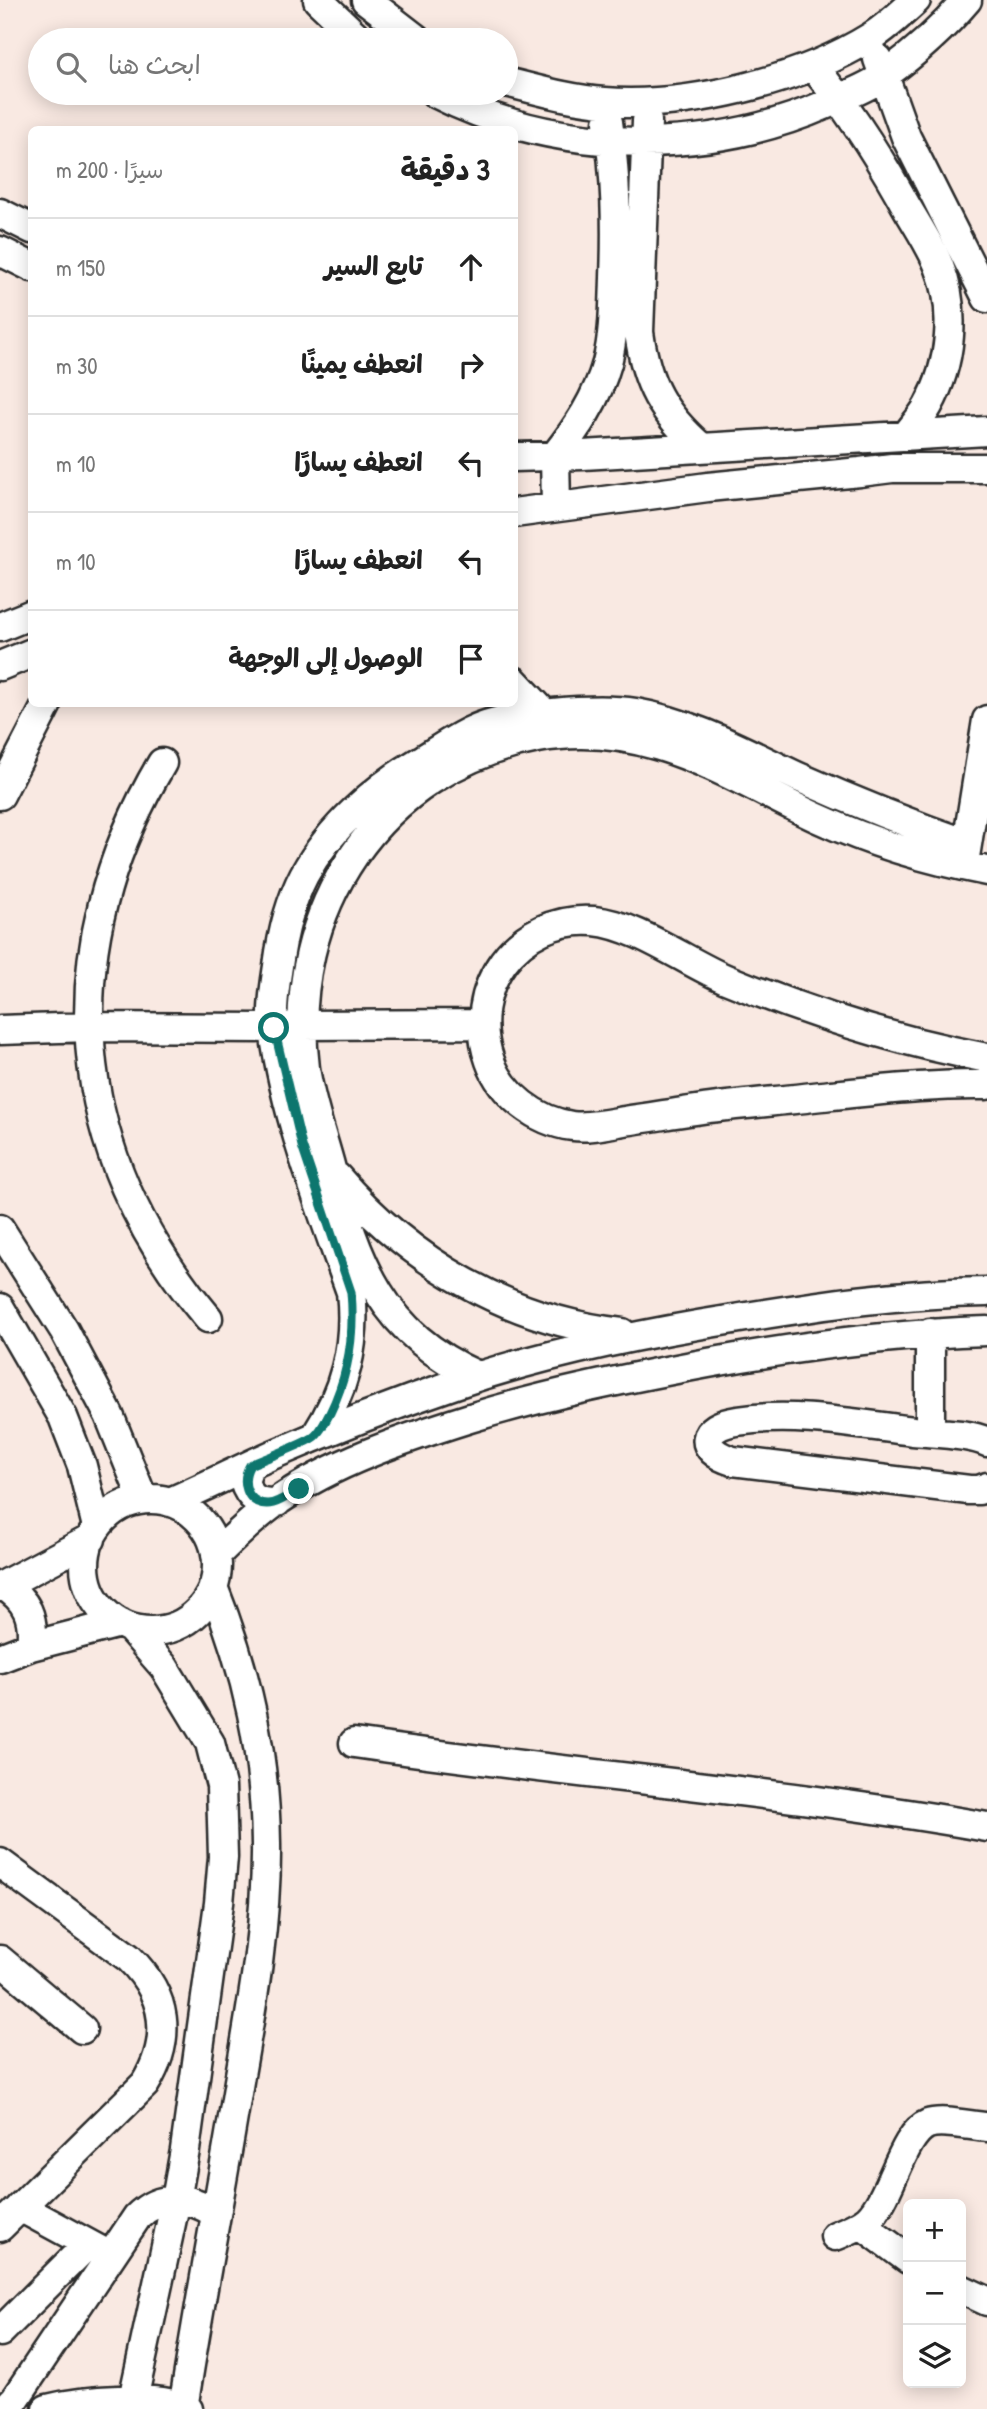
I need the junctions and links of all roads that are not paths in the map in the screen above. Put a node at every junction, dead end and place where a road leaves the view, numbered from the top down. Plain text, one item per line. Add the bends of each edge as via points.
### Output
1 (318, 0) edge
2 (366, 0) edge
3 (916, 0) edge
4 (967, 0) edge
5 (347, 28) edge
6 (399, 28) edge
7 (872, 36) junction
8 (813, 66) junction
9 (883, 76) junction
10 (518, 85) edge
11 (839, 99) junction
12 (605, 102) junction
13 (648, 102) junction
14 (459, 105) edge
15 (610, 139) junction
16 (646, 141) junction
17 (0, 213) edge
18 (28, 227) edge
19 (0, 251) edge
20 (28, 265) edge
21 (987, 298) edge
22 (987, 431) edge
23 (906, 436) junction
24 (702, 448) junction
25 (555, 456) junction
26 (518, 457) edge
27 (987, 468) edge
28 (556, 507) junction
29 (518, 512) edge
30 (28, 655) edge
31 (0, 666) edge
32 (518, 685) edge
33 (45, 707) edge
34 (545, 714) junction
35 (477, 716) edge
36 (987, 720) edge
37 (162, 763) dead end
38 (0, 795) edge
39 (972, 860) edge
40 (482, 1024) junction
41 (302, 1025) junction
42 (89, 1027) junction
43 (274, 1028) junction
44 (0, 1030) edge
45 (987, 1058) edge
46 (987, 1085) edge
47 (332, 1171) junction
48 (1, 1229) edge
49 (987, 1292) edge
50 (0, 1308) edge
51 (208, 1318) dead end
52 (987, 1331) edge
53 (930, 1334) junction
54 (639, 1335) junction
55 (478, 1377) junction
56 (930, 1432) junction
57 (315, 1437) junction
58 (987, 1443) edge
59 (250, 1465) junction
60 (987, 1487) edge
61 (157, 1501) junction
62 (276, 1502) junction
63 (94, 1533) junction
64 (216, 1555) junction
65 (1, 1586) edge
66 (214, 1587) junction
67 (125, 1626) junction
68 (31, 1646) junction
69 (0, 1658) edge
70 (354, 1743) dead end
71 (987, 1827) edge
72 (0, 1863) edge
73 (0, 1960) edge
74 (160, 2008) junction
75 (204, 2012) junction
76 (82, 2029) dead end
77 (154, 2071) junction
78 (194, 2078) junction
79 (987, 2127) edge
80 (185, 2150) junction
81 (227, 2153) junction
82 (176, 2200) junction
83 (20, 2207) junction
84 (216, 2214) junction
85 (861, 2224) junction
86 (0, 2227) edge
87 (835, 2236) dead end
88 (100, 2250) junction
89 (903, 2255) edge
90 (966, 2290) edge
91 (987, 2301) edge
92 (0, 2332) edge
93 (133, 2405) edge
94 (185, 2408) edge
95 (5, 2409) edge
96 (47, 2409) edge

1 - 5 street
2 - 6 street
3 - 7 street
4 - 9 street
7 - 8 street
7 - 9 street
8 - 11 street
8 - 13 street via 732,91
9 - 11 street
9 - 21 street via 906,137
10 - 12 street
11 - 16 street via 745,132
11 - 23 street via 879,158 939,266 948,301 949,338 942,373 927,407
12 - 13 street
12 - 15 street
13 - 16 street
14 - 15 street via 513,125
15 - 16 street
15 - 25 street via 618,212 614,330 594,398
16 - 24 street via 639,332 643,359 664,409
17 - 18 street
19 - 20 street
22 - 23 street
23 - 24 street
24 - 25 street
25 - 26 street
25 - 28 street
27 - 28 street via 892,468
28 - 29 street
30 - 31 street
32 - 34 street
33 - 38 street
34 - 35 street via 505,720
34 - 39 street via 636,713 671,722 904,822
35 - 43 street via 392,777 340,828 304,875 280,950
36 - 39 street
37 - 42 street via 128,824 105,889 92,957
39 - 41 street via 901,849 849,831 658,744 600,735 562,735 514,743 465,761 421,786 364,840 335,885 315,934
40 - 41 street
40 - 45 street via 488,989 517,946 563,923 597,921 630,931 722,977 814,1013
40 - 46 street via 484,1045 501,1084 532,1112 572,1126 927,1085
41 - 43 street
41 - 47 street via 313,1108
42 - 43 street
42 - 44 street
42 - 51 street via 97,1097 116,1166 158,1251
43 - 57 street via 302,1146 351,1292 353,1334 345,1378
47 - 54 street via 392,1233 454,1277 540,1315
47 - 55 street via 353,1237 381,1299 425,1347
48 - 61 street via 64,1329
49 - 54 street via 856,1300
50 - 63 street via 63,1416 82,1466
52 - 53 street
53 - 56 street
53 - 62 street via 835,1342 594,1385 387,1446
54 - 55 street via 549,1354
55 - 57 street
56 - 58 street
56 - 60 street via 809,1420 739,1420 718,1427 707,1445 712,1453 733,1461 969,1490
57 - 59 street
59 - 61 street
59 - 62 street via 244,1481 251,1497
61 - 63 street via 117,1508
61 - 64 street via 182,1506 201,1522
62 - 64 street
63 - 65 street
63 - 67 street via 87,1580 99,1605
64 - 66 street
65 - 68 street via 15,1592 28,1610
66 - 67 street via 202,1607 182,1623 158,1631
66 - 81 street via 254,1717 266,1847 256,1985
67 - 68 street
67 - 75 street via 164,1667 191,1709 209,1743 220,1786 223,1857
68 - 69 street
70 - 71 street via 910,1813
72 - 74 street via 129,1958 149,1980
73 - 76 street
74 - 75 street
74 - 77 street via 163,2039
75 - 78 street
77 - 78 street
77 - 83 street
78 - 80 street
79 - 85 street via 937,2122 921,2128 878,2206
80 - 81 street
80 - 82 street
81 - 84 street
82 - 84 street
82 - 88 street via 145,2209
82 - 93 street
83 - 86 street
83 - 88 street
84 - 94 street
85 - 87 street
85 - 89 street
88 - 92 street
88 - 95 street
90 - 91 street
93 - 94 street
93 - 96 street via 85,2402

